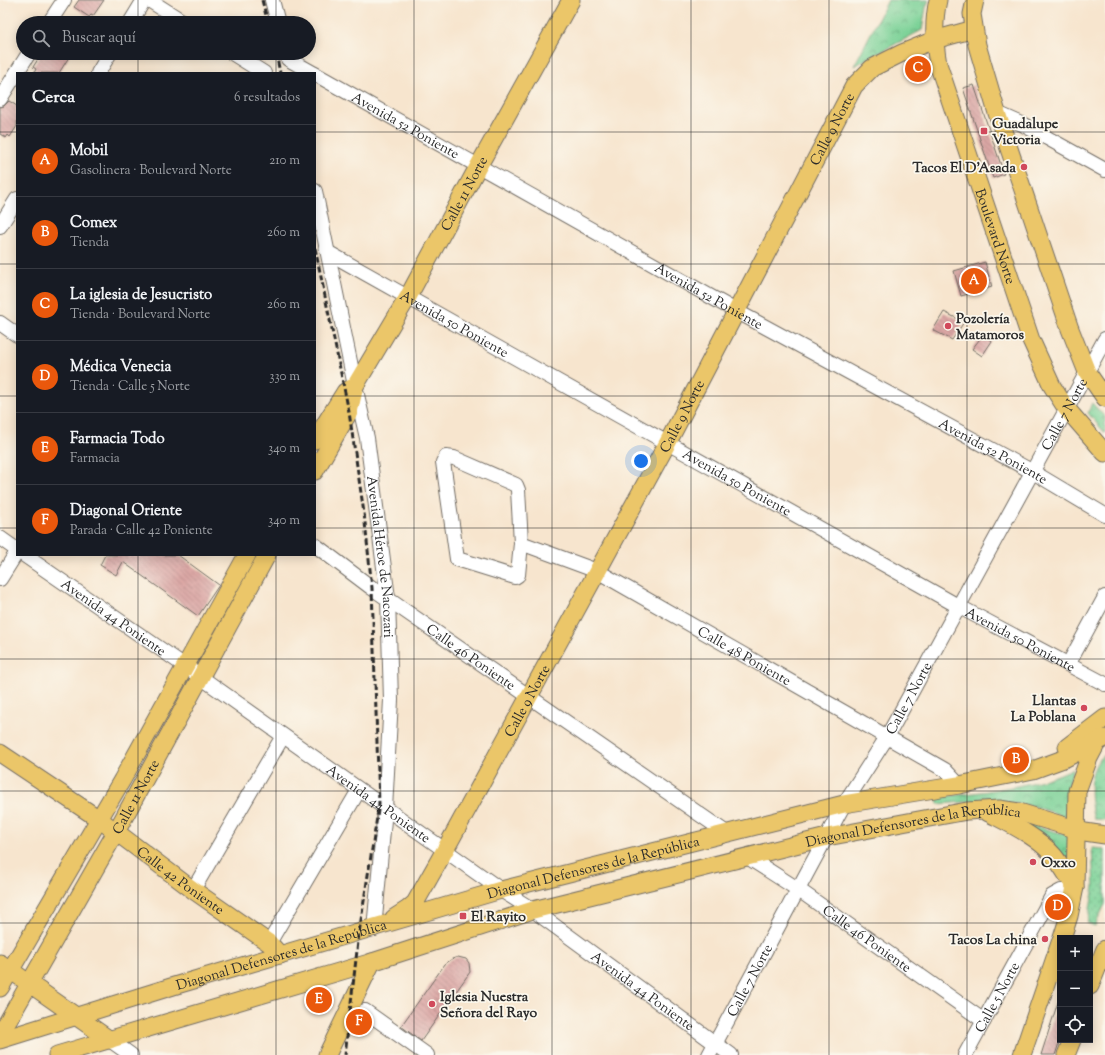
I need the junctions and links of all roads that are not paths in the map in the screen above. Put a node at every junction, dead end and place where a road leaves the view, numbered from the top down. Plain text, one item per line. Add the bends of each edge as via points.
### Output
1 (64, 0) edge
2 (144, 0) edge
3 (149, 0) edge
4 (272, 0) edge
5 (572, 0) edge
6 (938, 0) edge
7 (975, 0) edge
8 (54, 16) edge
9 (134, 16) edge
10 (174, 16) edge
11 (276, 16) edge
12 (974, 30) junction
13 (934, 40) junction
14 (24, 60) edge
15 (106, 60) edge
16 (243, 60) edge
17 (288, 60) edge
18 (293, 60) edge
19 (17, 72) edge
20 (99, 72) edge
21 (262, 72) edge
22 (291, 72) edge
23 (311, 72) edge
24 (16, 73) edge
25 (316, 75) edge
26 (0, 98) edge
27 (997, 113) junction
28 (479, 165) junction
29 (1105, 170) edge
30 (316, 194) edge
31 (16, 201) edge
32 (0, 226) edge
33 (329, 253) junction
34 (408, 298) junction
35 (736, 311) junction
36 (0, 323) edge
37 (16, 334) edge
38 (1105, 339) edge
39 (1087, 372) junction
40 (355, 386) junction
41 (1105, 398) edge
42 (1066, 408) junction
43 (316, 438) edge
44 (667, 444) junction
45 (1105, 453) edge
46 (316, 469) edge
47 (1033, 472) junction
48 (1105, 515) edge
49 (0, 538) edge
50 (521, 543) junction
51 (316, 546) edge
52 (16, 550) edge
53 (16, 553) edge
54 (25, 556) edge
55 (246, 556) edge
56 (266, 556) edge
57 (597, 571) junction
58 (0, 579) edge
59 (1105, 597) edge
60 (388, 598) junction
61 (958, 606) junction
62 (1069, 663) junction
63 (185, 666) junction
64 (200, 677) junction
65 (1105, 684) edge
66 (529, 697) junction
67 (1105, 718) edge
68 (283, 736) junction
69 (887, 736) junction
70 (1102, 736) edge
71 (0, 753) edge
72 (1032, 770) junction
73 (959, 785) junction
74 (359, 790) junction
75 (844, 804) junction
76 (386, 809) junction
77 (983, 810) junction
78 (99, 819) junction
79 (1077, 830) junction
80 (116, 832) junction
81 (728, 834) junction
82 (1105, 835) edge
83 (827, 837) junction
84 (445, 850) junction
85 (749, 858) junction
86 (1075, 889) junction
87 (193, 890) junction
88 (501, 890) junction
89 (799, 890) junction
90 (533, 910) junction
91 (374, 929) junction
92 (1063, 935) edge
93 (269, 942) junction
94 (1105, 949) edge
95 (1057, 951) edge
96 (280, 955) junction
97 (372, 962) junction
98 (5, 967) edge
99 (1093, 979) edge
100 (29, 984) junction
101 (0, 988) edge
102 (365, 1011) dead end
103 (76, 1017) junction
104 (984, 1021) junction
105 (340, 1027) junction
106 (0, 1035) edge
107 (0, 1040) edge
108 (110, 1040) junction
109 (1071, 1043) edge
110 (712, 1049) edge
111 (57, 1055) edge
112 (131, 1055) edge
113 (327, 1055) edge
114 (337, 1055) edge
115 (427, 1055) edge
116 (731, 1055) edge
117 (965, 1055) edge
118 (1022, 1055) edge
119 (1066, 1055) edge

1 - 8 street
2 - 9 street
3 - 10 street
4 - 11 street
5 - 28 main road, Calle 11 Norte
6 - 13 main road, Boulevard Norte via 934,16
7 - 12 main road via 972,14
12 - 13 main road, Calle 9 Norte
12 - 27 main road
13 - 35 main road, Calle 9 Norte via 872,68 854,86
13 - 42 main road, Boulevard Norte via 938,64 1031,340 1052,386
14 - 19 street
15 - 20 street
16 - 21 street
17 - 22 street
18 - 23 street, Avenida 52 Poniente
24 - 26 street
25 - 28 street, Avenida 52 Poniente
27 - 29 street
27 - 39 main road
28 - 34 main road, Calle 11 Norte
28 - 35 street, Avenida 52 Poniente
30 - 33 street, Avenida Héroe de Nacozari
31 - 32 street
33 - 34 street, Avenida 50 Poniente
33 - 40 street, Avenida Héroe de Nacozari
34 - 40 main road, Calle 11 Norte
34 - 44 street, Avenida 50 Poniente
35 - 44 main road, Calle 9 Norte
35 - 47 street, Avenida 52 Poniente
36 - 37 street
38 - 39 street, Calle 7 Norte
39 - 41 main road
39 - 42 street, Calle 7 Norte
40 - 43 main road, Calle 11 Norte via 345,392
40 - 46 main road, Calle 11 Norte via 349,412
40 - 60 street, Avenida Héroe de Nacozari via 367,438
42 - 45 main road, Boulevard Norte
42 - 47 street, Calle 7 Norte
44 - 57 main road, Calle 9 Norte
44 - 61 street, Avenida 50 Poniente
47 - 48 street, Avenida 52 Poniente
47 - 61 street, Calle 7 Norte
49 - 52 street
50 - 50 street via 516,485 454,458 446,457 443,462 457,559 515,577 518,575
50 - 57 street, Calle 48 Poniente
51 - 60 street, Calle 46 Poniente
53 - 58 street
54 - 63 street, Avenida 44 Poniente
55 - 63 main road, Calle 11 Norte
56 - 64 main road, Calle 11 Norte
57 - 66 main road, Calle 9 Norte
57 - 69 street, Calle 48 Poniente
59 - 62 street
60 - 66 street, Calle 46 Poniente
60 - 76 street, Avenida Héroe de Nacozari via 391,700
61 - 62 street, Avenida 50 Poniente
61 - 69 street, Calle 7 Norte
62 - 65 street, Avenida 50 Poniente
63 - 64 street, Avenida 44 Poniente
63 - 78 main road, Calle 11 Norte
64 - 68 street, Avenida 44 Poniente
64 - 80 main road, Calle 11 Norte
66 - 81 street, Calle 46 Poniente
66 - 84 main road, Calle 9 Norte
67 - 72 main road
68 - 74 street, Avenida 44 Poniente
68 - 87 street
69 - 73 street, Calle 48 Poniente via 945,770
69 - 75 street, Calle 7 Norte
70 - 72 main road, Diagonal Defensores de la República via 1066,758
70 - 79 main road via 1077,792
71 - 78 main road, Calle 42 Poniente
72 - 73 main road, Diagonal Defensores de la República
73 - 75 main road, Diagonal Defensores de la República
74 - 76 street, Avenida 44 Poniente
74 - 93 street
75 - 81 main road, Diagonal Defensores de la República
75 - 83 street, Calle 7 Norte
76 - 84 street, Avenida 44 Poniente
76 - 91 street, Avenida Héroe de Nacozari
77 - 79 main road, Diagonal Defensores de la República via 1019,812
77 - 83 main road, Diagonal Defensores de la República
77 - 86 main road via 1016,827 1041,844 1054,857
78 - 80 main road, Calle 42 Poniente
78 - 98 main road, Calle 11 Norte
79 - 82 main road, Diagonal Defensores de la República
79 - 86 main road
80 - 87 main road, Calle 42 Poniente
80 - 100 main road, Calle 11 Norte
81 - 88 main road, Diagonal Defensores de la República
83 - 85 main road, Diagonal Defensores de la República
83 - 89 street, Calle 7 Norte
84 - 88 street, Avenida 44 Poniente
84 - 91 main road, Calle 9 Norte via 415,903 408,910
85 - 89 street, Calle 46 Poniente
85 - 90 main road, Diagonal Defensores de la República
86 - 92 main road
86 - 104 street, Calle 5 Norte via 1061,891 1052,896
87 - 93 main road, Calle 42 Poniente
88 - 90 street, Avenida 44 Poniente
88 - 91 main road, Diagonal Defensores de la República
89 - 104 street, Calle 46 Poniente
89 - 110 street, Calle 7 Norte
90 - 97 main road, Diagonal Defensores de la República
90 - 110 street, Avenida 44 Poniente
91 - 96 main road, Diagonal Defensores de la República
93 - 96 main road, Calle 42 Poniente
94 - 99 main road
95 - 118 main road
96 - 103 main road, Diagonal Defensores de la República
97 - 105 main road
97 - 108 main road, Diagonal Defensores de la República
98 - 100 main road
98 - 101 main road, Calle 11 Norte
100 - 103 main road
100 - 106 main road, Calle 11 Norte
102 - 115 street
103 - 107 main road, Diagonal Defensores de la República
103 - 108 main road
104 - 117 street, Calle 5 Norte
105 - 113 main road
105 - 114 street
108 - 111 main road, Diagonal Defensores de la República
108 - 112 street
109 - 119 main road
110 - 116 street, Avenida 44 Poniente

